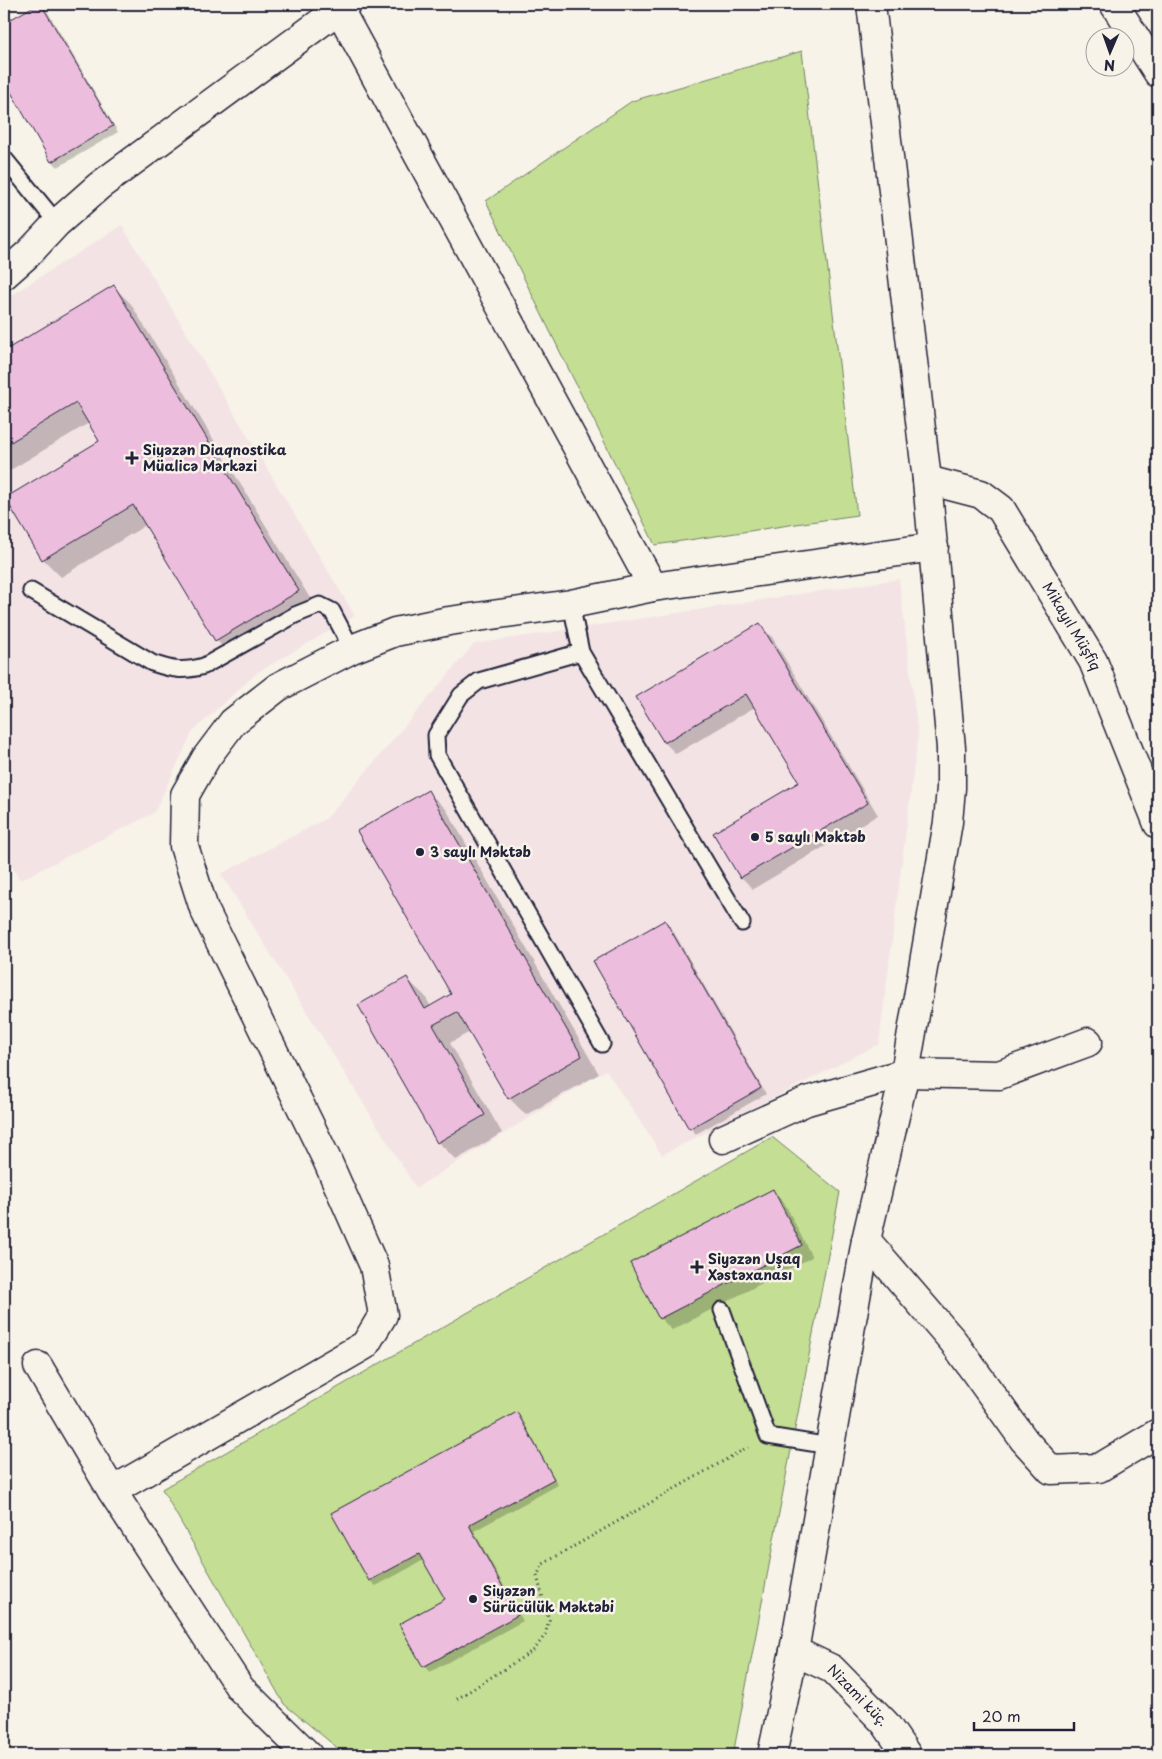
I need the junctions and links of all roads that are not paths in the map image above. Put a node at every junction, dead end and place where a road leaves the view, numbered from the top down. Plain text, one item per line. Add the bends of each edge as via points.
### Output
1 (871, 4) edge
2 (1114, 4) edge
3 (342, 7) edge
4 (1158, 73) edge
5 (4, 158) edge
6 (57, 223) junction
7 (4, 275) edge
8 (927, 480) junction
9 (934, 548) junction
10 (654, 587) junction
11 (30, 591) dead end
12 (571, 604) junction
13 (352, 649) junction
14 (580, 652) junction
15 (1158, 824) edge
16 (742, 923) dead end
17 (1088, 1042) dead end
18 (602, 1044) dead end
19 (905, 1073) junction
20 (723, 1139) dead end
21 (866, 1240) junction
22 (722, 1310) dead end
23 (38, 1366) dead end
24 (1158, 1433) edge
25 (830, 1446) junction
26 (112, 1491) junction
27 (794, 1651) junction
28 (308, 1755) edge
29 (772, 1755) edge
30 (907, 1755) edge

1 - 8 street
2 - 4 street
3 - 6 street via 99,186
3 - 10 street
5 - 6 lane
6 - 7 street
8 - 9 street
8 - 15 street, Mikayıl Müşfiq via 981,494 1001,510 1093,661
9 - 10 street
9 - 19 street via 951,748 951,788
10 - 12 street
11 - 13 lane via 152,663 172,670 204,666 295,615 320,605 332,611
12 - 13 street via 395,632
12 - 14 lane
13 - 26 street via 278,687 233,722 206,758 185,795 184,846 204,910 327,1160 374,1266 383,1315 365,1345
14 - 16 lane
14 - 18 lane via 479,681 461,695 436,735 437,755
17 - 19 street via 999,1075
19 - 20 street via 808,1101
19 - 21 street
21 - 24 street via 953,1341 1024,1440 1051,1470 1099,1468
21 - 25 street
22 - 25 lane via 768,1436
23 - 26 street
25 - 27 street
26 - 28 street via 240,1688
27 - 29 street
27 - 30 street, Nizami küç. via 832,1669 885,1722

